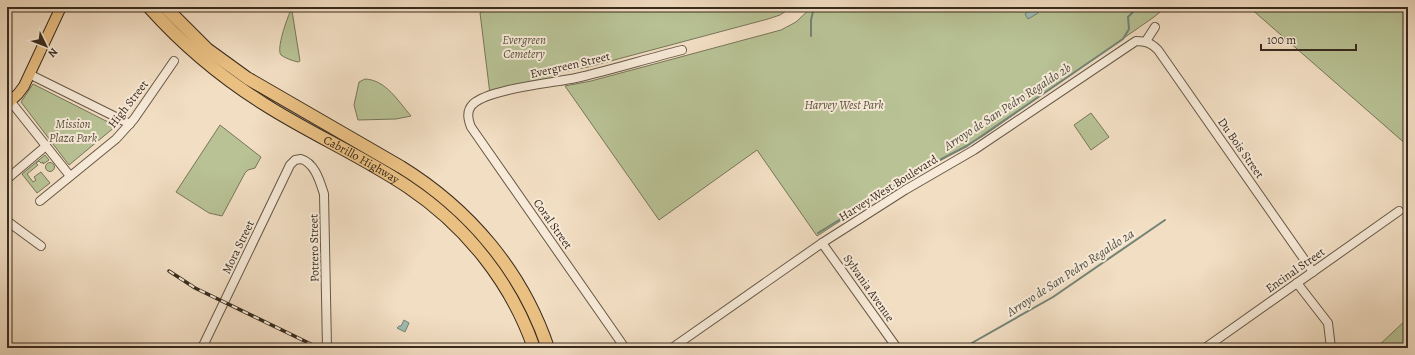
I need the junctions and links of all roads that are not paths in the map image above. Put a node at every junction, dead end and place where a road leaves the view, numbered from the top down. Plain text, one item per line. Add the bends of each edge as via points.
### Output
1 (61, 7) edge
2 (149, 7) edge
3 (165, 7) edge
4 (1155, 27) dead end
5 (1146, 41) junction
6 (682, 50) dead end
7 (174, 61) dead end
8 (29, 74) junction
9 (9, 103) edge
10 (469, 110) joint
11 (130, 124) junction
12 (46, 146) junction
13 (298, 159) joint
14 (70, 176) junction
15 (7, 179) edge
16 (40, 201) dead end
17 (1399, 211) dead end
18 (7, 222) edge
19 (822, 243) junction
20 (41, 246) dead end
21 (1313, 272) junction
22 (1297, 283) junction
23 (202, 348) edge
24 (327, 348) edge
25 (534, 348) edge
26 (548, 348) edge
27 (625, 348) edge
28 (672, 348) edge
29 (897, 348) edge
30 (1205, 348) edge
31 (1331, 348) edge

1 - 8 main road
2 - 25 highway, Cabrillo Highway via 199,56 242,90 396,179 440,211 470,240 495,272 516,307
3 - 26 highway, Cabrillo Highway via 202,44 233,68 282,100 401,167 457,208 510,270 531,306
4 - 5 street
5 - 19 street, Harvey West Boulevard via 1136,41 1129,45 974,150
5 - 21 street, Du Bois Street via 1158,50
6 - 10 street, Evergreen Street via 575,78 508,90 484,98 473,104
7 - 11 street, High Street
8 - 9 main road via 24,86
8 - 11 street
9 - 12 street
10 - 27 street, Coral Street via 471,127
11 - 14 street, High Street via 116,139
12 - 14 street
12 - 15 street
13 - 23 street, Mora Street via 290,165
13 - 24 street, Potrero Street via 311,166 324,194
14 - 16 street, High Street
17 - 21 street, Encinal Street
18 - 20 street
19 - 28 street, Harvey West Boulevard
19 - 29 street, Sylvania Avenue
21 - 22 street, Encinal Street
22 - 30 street, Encinal Street
22 - 31 street via 1328,323

